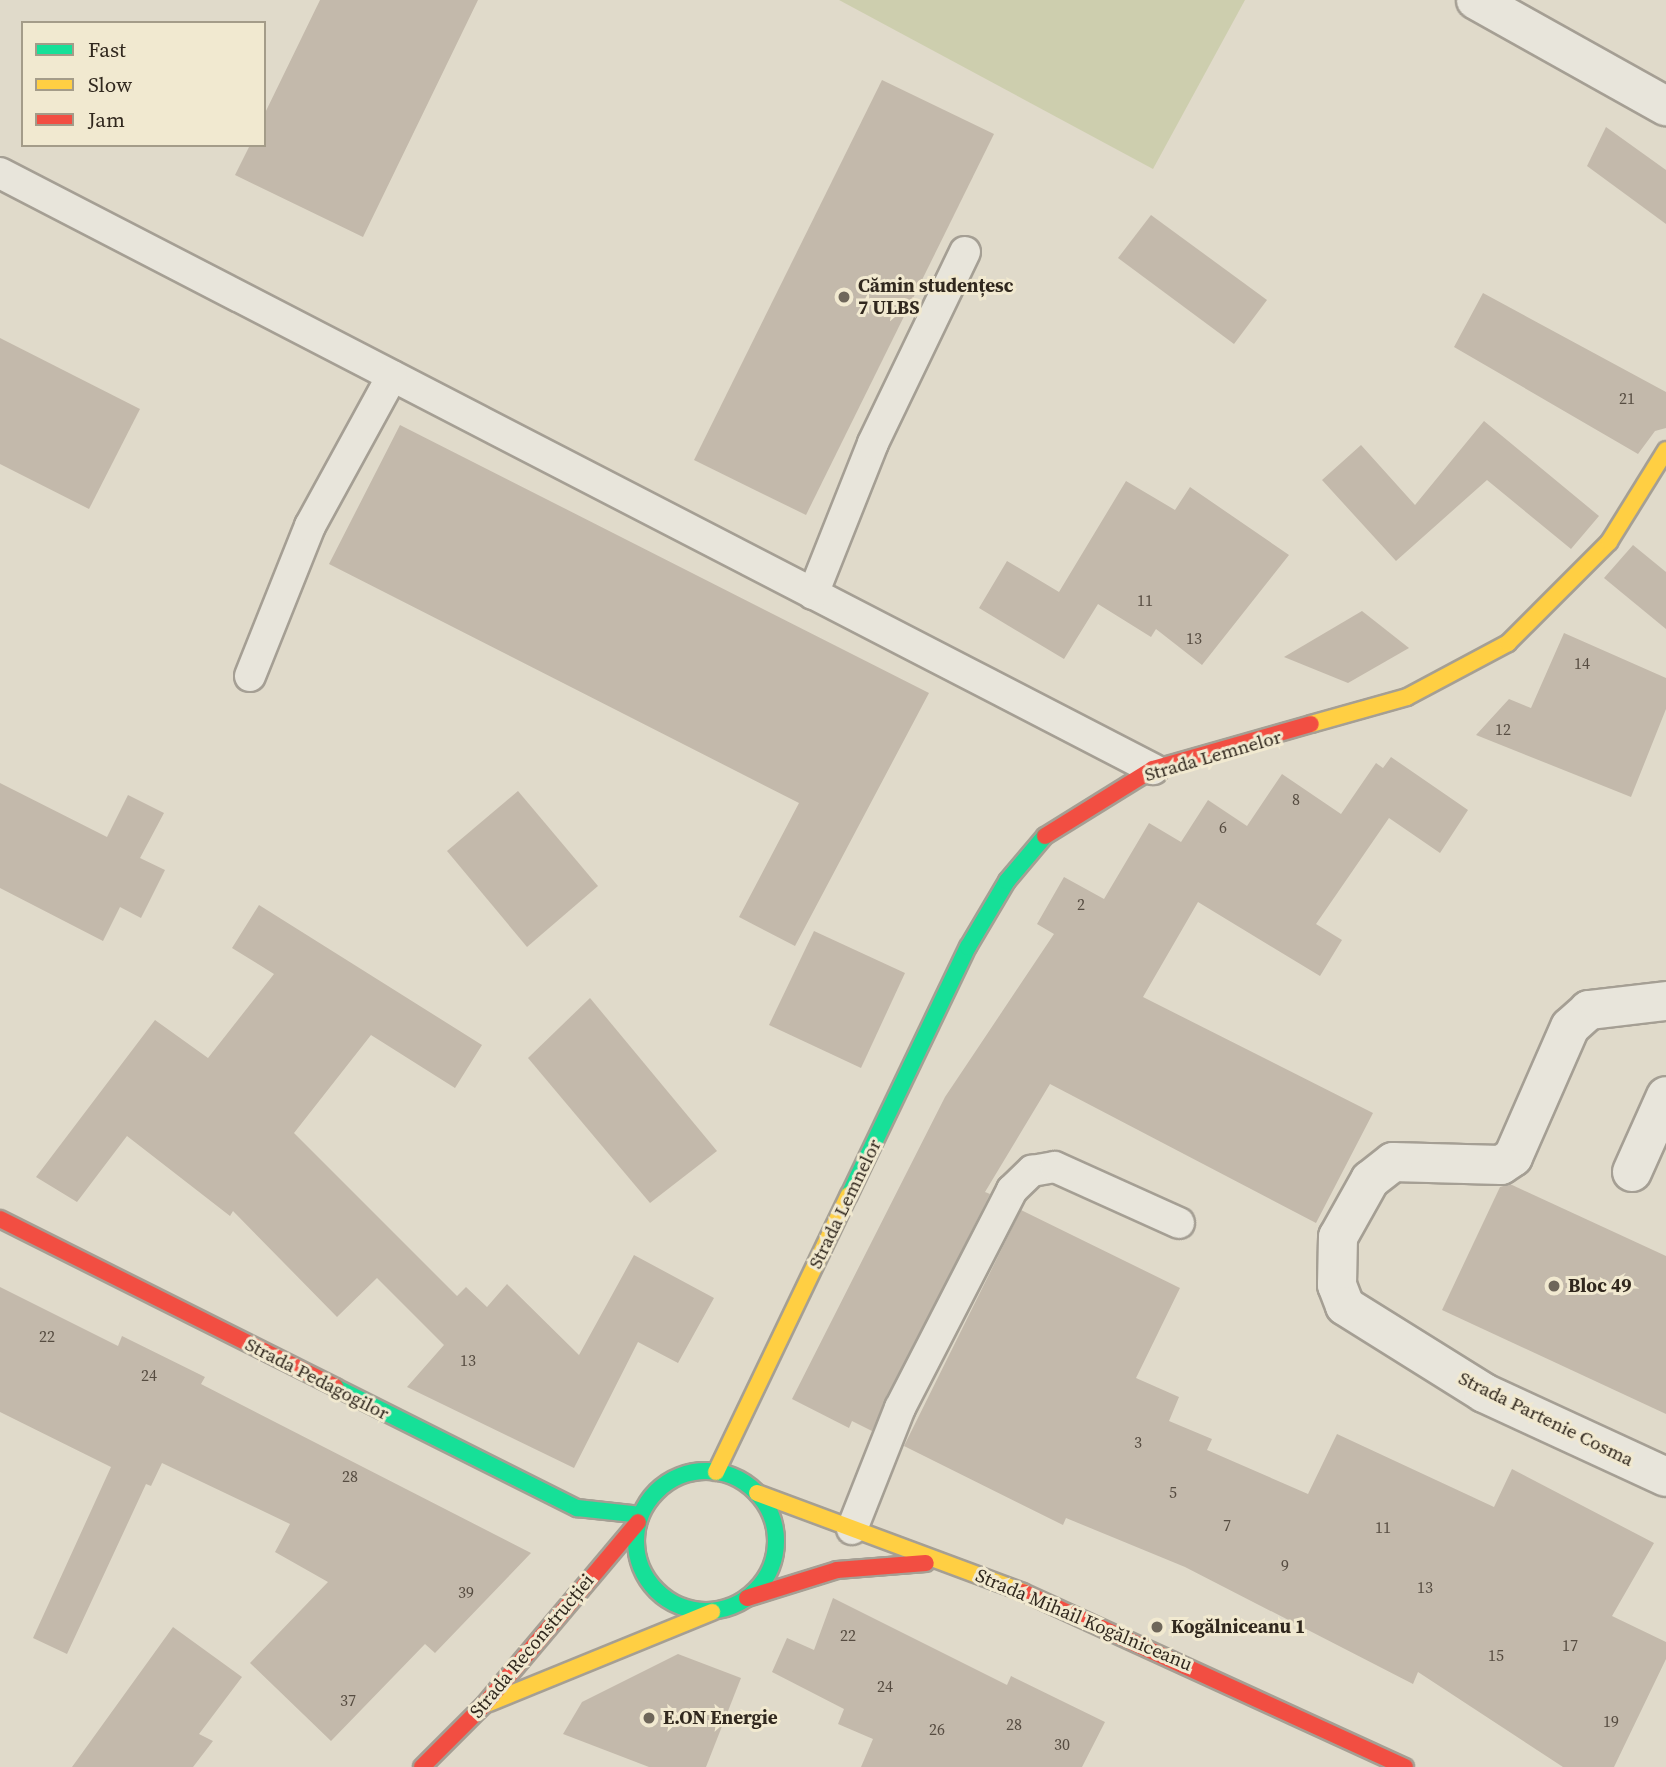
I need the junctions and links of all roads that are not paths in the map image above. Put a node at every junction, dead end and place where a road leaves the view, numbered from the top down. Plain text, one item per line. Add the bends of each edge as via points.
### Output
1 (1476, 0) edge
2 (1666, 106) edge
3 (0, 173) edge
4 (965, 252) dead end
5 (392, 376) junction
6 (1666, 450) edge
7 (813, 594) junction
8 (250, 676) dead end
9 (1153, 769) junction
10 (1666, 1001) edge
11 (1666, 1096) edge
12 (1632, 1172) dead end
13 (0, 1219) edge
14 (1179, 1223) dead end
15 (716, 1472) junction
16 (1666, 1477) edge
17 (757, 1493) junction
18 (640, 1519) junction
19 (852, 1529) junction
20 (949, 1563) junction
21 (747, 1598) junction
22 (717, 1611) junction
23 (484, 1705) junction
24 (422, 1767) edge
25 (1405, 1767) edge

1 - 2 street
3 - 5 lane
4 - 7 lane via 873,443
5 - 7 lane
5 - 8 lane via 310,526
6 - 9 street, Strada Lemnelor via 1609,542 1508,643 1407,697
7 - 9 lane
9 - 15 street, Strada Lemnelor via 1050,831 1007,881 968,947
10 - 16 street, Strada Partenie Cosma via 1589,1010 1570,1027 1513,1157 1501,1165 1393,1162 1370,1180 1338,1237 1337,1285 1345,1307 1484,1393
11 - 12 street
13 - 18 street, Strada Pedagogilor via 576,1508
14 - 19 lane via 1055,1167 1032,1171 1012,1190 900,1408
15 - 17 street
15 - 18 street via 671,1481
17 - 19 street
17 - 21 street via 771,1513 774,1560
18 - 22 street via 638,1557 658,1592 676,1604
18 - 23 street, Strada Reconstrucției
19 - 20 street
20 - 21 street, Strada Mihail Kogălniceanu via 837,1570
20 - 25 street, Strada Mihail Kogălniceanu via 1149,1646
21 - 22 street
22 - 23 street
23 - 24 street, Strada Reconstrucției

